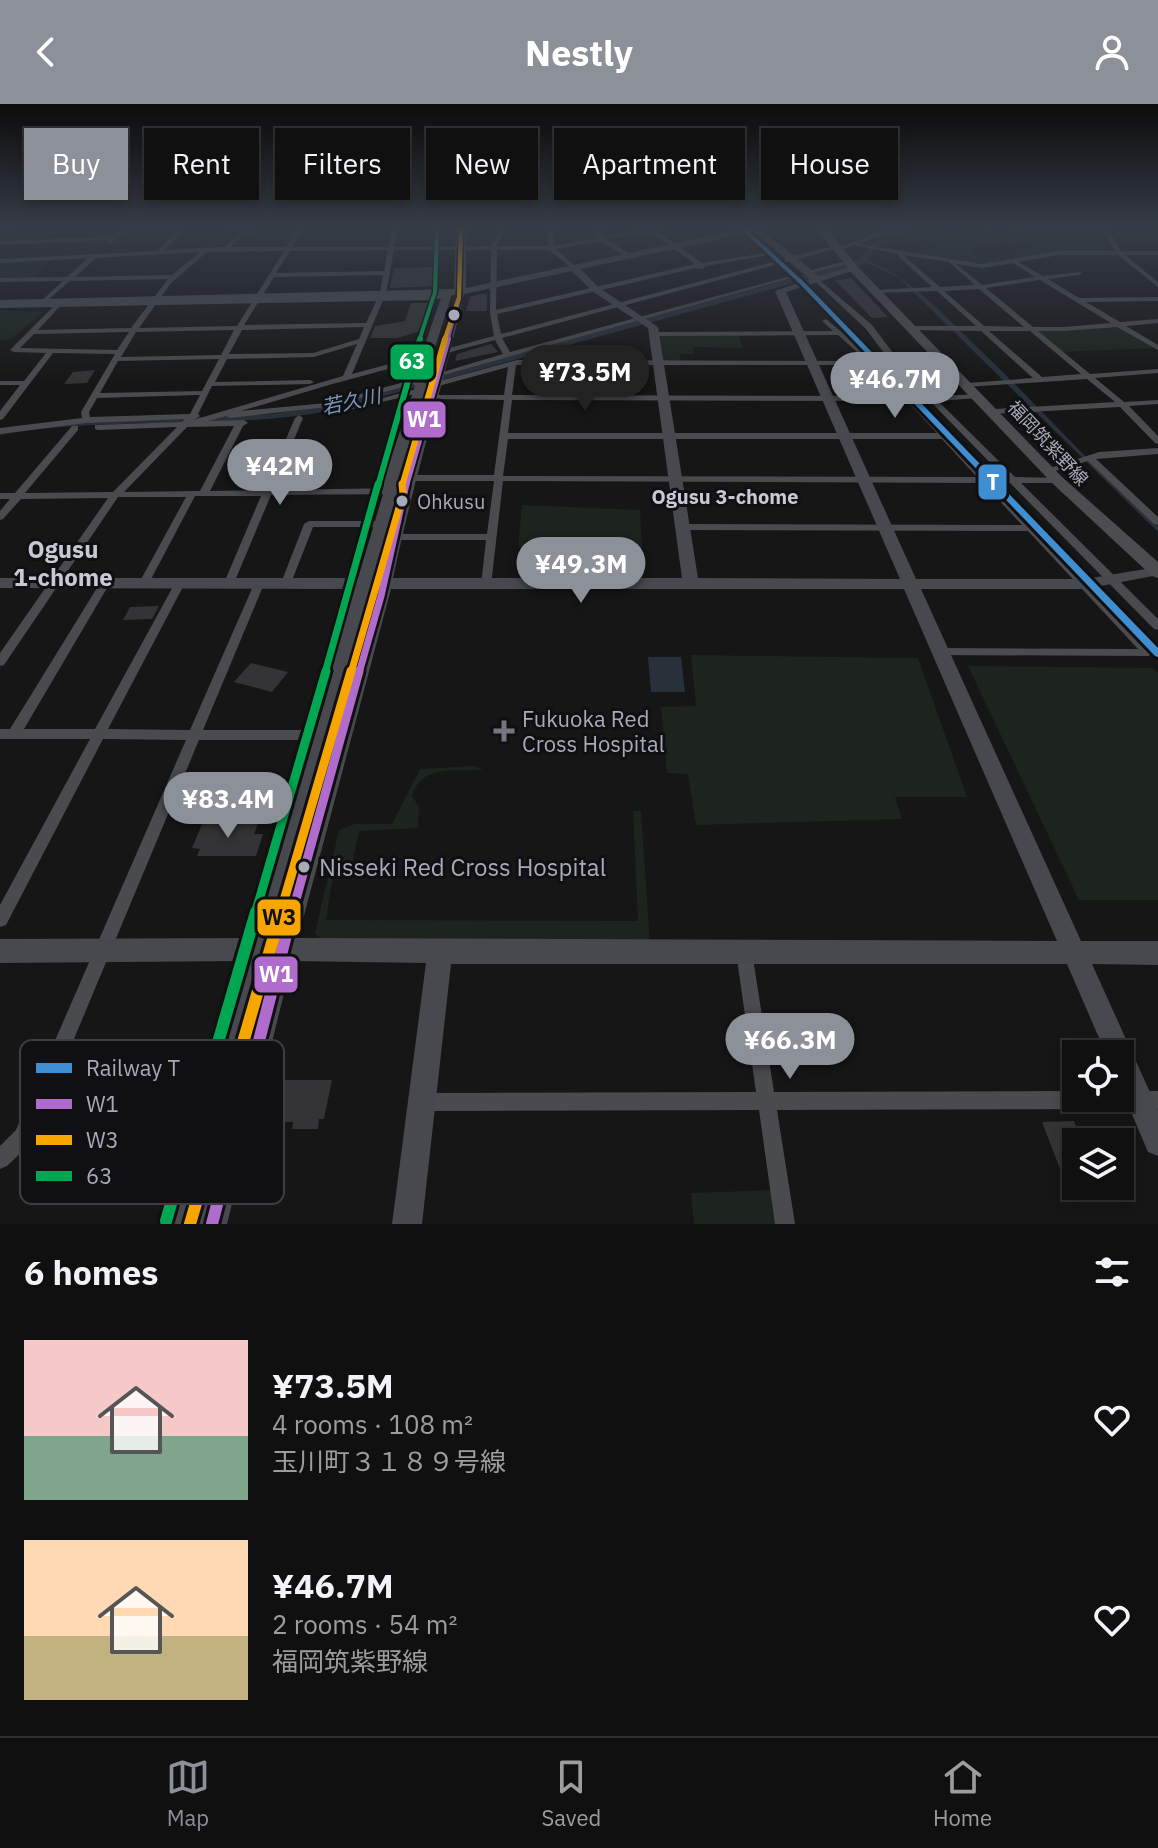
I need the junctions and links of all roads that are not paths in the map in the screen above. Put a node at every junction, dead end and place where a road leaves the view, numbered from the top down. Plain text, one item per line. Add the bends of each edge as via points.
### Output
1 (60, 279) edge
2 (69, 279) edge
3 (174, 279) edge
4 (270, 279) edge
5 (385, 279) edge
6 (454, 279) edge
7 (494, 279) edge
8 (516, 279) edge
9 (585, 279) edge
10 (637, 279) edge
11 (714, 279) edge
12 (735, 279) edge
13 (781, 279) edge
14 (802, 279) edge
15 (815, 279) edge
16 (865, 279) edge
17 (928, 279) edge
18 (971, 279) edge
19 (1036, 279) edge
20 (1047, 279) edge
21 (0, 280) edge
22 (34, 280) joint
23 (494, 284) junction
24 (784, 286) junction
25 (756, 287) junction
26 (980, 287) junction
27 (595, 289) junction
28 (939, 289) junction
29 (877, 292) junction
30 (454, 293) junction
31 (381, 297) junction
32 (259, 299) junction
33 (1158, 299) edge
34 (1080, 300) junction
35 (1128, 300) junction
36 (156, 301) junction
37 (42, 303) junction
38 (60, 303) junction
39 (0, 304) edge
40 (621, 304) junction
41 (1136, 307) dead end
42 (493, 313) junction
43 (1145, 314) dead end
44 (826, 321) dead end
45 (1156, 321) edge
46 (1118, 324) junction
47 (368, 325) junction
48 (650, 325) junction
49 (239, 328) junction
50 (912, 328) junction
51 (982, 328) junction
52 (1030, 329) junction
53 (133, 331) junction
54 (31, 332) junction
55 (799, 333) junction
56 (839, 333) junction
57 (498, 338) junction
58 (362, 340) junction
59 (1157, 347) edge
60 (51, 351) junction
61 (444, 351) junction
62 (117, 356) junction
63 (427, 356) junction
64 (223, 357) junction
65 (510, 360) junction
66 (896, 363) junction
67 (658, 364) junction
68 (812, 364) junction
69 (874, 364) junction
70 (1158, 371) edge
71 (1087, 376) junction
72 (346, 378) junction
73 (1039, 379) junction
74 (0, 383) edge
75 (26, 383) junction
76 (326, 383) junction
77 (210, 384) junction
78 (428, 384) junction
79 (973, 390) junction
80 (202, 393) junction
81 (94, 396) junction
82 (507, 397) junction
83 (663, 397) junction
84 (827, 398) junction
85 (908, 398) junction
86 (930, 399) junction
87 (1158, 402) edge
88 (1122, 404) junction
89 (995, 412) junction
90 (208, 416) junction
91 (0, 417) edge
92 (299, 418) junction
93 (86, 420) junction
94 (190, 420) junction
95 (240, 423) junction
96 (75, 428) junction
97 (0, 431) edge
98 (668, 435) junction
99 (504, 436) junction
100 (844, 436) junction
101 (945, 436) junction
102 (0, 437) edge
103 (1158, 441) edge
104 (1158, 451) edge
105 (1087, 459) junction
106 (1053, 475) junction
107 (674, 478) junction
108 (498, 479) junction
109 (863, 480) junction
110 (986, 480) junction
111 (1009, 480) junction
112 (402, 486) junction
113 (269, 492) junction
114 (198, 494) junction
115 (0, 496) edge
116 (18, 496) junction
117 (114, 496) junction
118 (0, 517) edge
119 (1158, 522) edge
120 (683, 527) junction
121 (885, 528) junction
122 (1032, 528) junction
123 (387, 530) junction
124 (490, 537) junction
125 (1157, 571) edge
126 (1112, 580) junction
127 (0, 583) edge
128 (54, 583) junction
129 (105, 583) junction
130 (144, 583) junction
131 (180, 583) junction
132 (229, 583) junction
133 (286, 583) junction
134 (259, 584) junction
135 (374, 584) junction
136 (691, 584) junction
137 (911, 584) junction
138 (1085, 584) junction
139 (486, 585) junction
140 (1158, 626) edge
141 (1158, 646) edge
142 (1144, 648) junction
143 (941, 652) junction
144 (0, 662) edge
145 (7, 734) edge
146 (99, 734) junction
147 (195, 734) junction
148 (341, 734) junction
149 (318, 735) junction
150 (0, 920) edge
151 (282, 949) junction
152 (0, 951) edge
153 (102, 951) junction
154 (257, 951) junction
155 (440, 952) junction
156 (744, 952) junction
157 (1076, 953) junction
158 (1158, 953) edge
159 (64, 1040) edge
160 (231, 1040) edge
161 (259, 1040) edge
162 (1114, 1040) edge
163 (1134, 1077) edge
164 (1149, 1100) edge
165 (422, 1102) junction
166 (769, 1102) junction
167 (20, 1140) edge
168 (1158, 1142) edge
169 (0, 1159) edge
170 (184, 1204) edge
171 (217, 1204) edge
172 (178, 1224) edge
173 (212, 1224) edge
174 (407, 1224) edge
175 (785, 1224) edge

1 - 22 street
2 - 37 street
3 - 36 street
4 - 32 street
5 - 31 street
6 - 30 highway
7 - 23 street
8 - 23 street
9 - 27 street
10 - 27 street
11 - 40 street
12 - 25 street
13 - 24 street
14 - 24 street
15 - 66 street via 869,327
16 - 29 main road, 福岡筑紫野線
17 - 28 street
18 - 26 street
19 - 26 street
20 - 34 street
21 - 22 street
23 - 30 street
23 - 42 street
24 - 25 street
24 - 25 street
24 - 48 street
24 - 55 street
25 - 48 street
26 - 28 street
26 - 52 street
27 - 40 street
27 - 42 street
28 - 29 street
28 - 51 street
29 - 50 main road, 福岡筑紫野線
30 - 31 highway
30 - 61 street
30 - 63 street
31 - 32 highway
31 - 47 street
32 - 36 highway
32 - 49 street
33 - 35 street
34 - 35 street
34 - 46 street
35 - 41 street
36 - 38 highway
36 - 53 street
37 - 38 highway
37 - 39 highway
38 - 54 street
40 - 48 street
40 - 57 street
42 - 57 street
43 - 45 street
44 - 56 street
45 - 46 street
46 - 52 street
46 - 59 street
47 - 49 street
47 - 58 street
48 - 55 street
48 - 65 street
48 - 67 street
49 - 53 street
49 - 64 street
50 - 51 street
50 - 79 main road, 福岡筑紫野線
51 - 52 street
51 - 73 street
52 - 71 street
53 - 54 street
53 - 62 street
54 - 60 street via 14,350
55 - 56 street
55 - 68 street
56 - 69 street
57 - 61 street
57 - 65 street
58 - 64 street via 314,355
58 - 72 street
60 - 62 street
60 - 75 street
61 - 63 street
61 - 78 street
62 - 64 street
62 - 81 street
63 - 72 street
63 - 78 street
64 - 77 street
65 - 67 street
65 - 78 street
65 - 78 street
65 - 82 street
66 - 69 street
66 - 86 street
67 - 68 street
67 - 83 street
68 - 69 street
68 - 84 street
69 - 85 street
70 - 71 street
71 - 73 street
71 - 88 street
72 - 76 street
73 - 79 street
74 - 75 street
75 - 91 street
76 - 77 street
76 - 90 street
77 - 80 street
78 - 82 street
78 - 90 street via 327,405
78 - 92 street
78 - 112 street via 389,485
79 - 86 street
79 - 89 main road, 福岡筑紫野線
80 - 81 street
80 - 94 street
81 - 93 street
82 - 83 street
82 - 99 street
83 - 84 street
83 - 98 street
84 - 85 street
84 - 100 street
85 - 86 street
85 - 101 street
86 - 111 street
87 - 88 street
88 - 89 street
88 - 103 street
89 - 106 main road, 福岡筑紫野線
90 - 94 street
92 - 95 street
92 - 113 street
93 - 94 street
93 - 97 street
94 - 95 street
94 - 96 street
94 - 117 street
95 - 114 street
96 - 102 street
96 - 116 street
98 - 99 street
98 - 100 street
98 - 107 street
99 - 108 street
100 - 101 street
100 - 109 street
101 - 110 street
104 - 105 street
105 - 106 street
105 - 119 street
106 - 111 street
106 - 125 main road, 福岡筑紫野線
107 - 108 street
107 - 109 street
107 - 120 street
108 - 112 street
108 - 124 street
109 - 110 street
109 - 121 street
110 - 111 street
110 - 122 street
111 - 126 street
112 - 113 street
112 - 123 street
113 - 114 street
113 - 132 street
114 - 117 street
114 - 130 street
115 - 116 street
116 - 117 street
116 - 118 street
117 - 128 street
120 - 121 street
120 - 136 street
121 - 122 street
121 - 137 street
122 - 138 street
123 - 124 street
123 - 133 street via 309,524
123 - 135 street
124 - 139 street
125 - 126 street
126 - 138 street
126 - 140 street
127 - 128 street
128 - 129 street
128 - 144 street
129 - 130 street
129 - 145 street
130 - 131 street
131 - 132 street
131 - 146 street
132 - 134 street
133 - 134 street
133 - 135 street
134 - 147 street
135 - 139 street
135 - 148 street
135 - 149 street
136 - 137 street
136 - 139 street
137 - 138 street
137 - 143 street
138 - 142 street
141 - 142 street
142 - 143 street via 1145,653
143 - 157 street
145 - 146 street
146 - 147 street
146 - 150 street
147 - 149 street
147 - 153 street
148 - 149 street
148 - 151 street
149 - 154 street
151 - 154 street
151 - 155 street
151 - 161 street
152 - 153 street
153 - 154 street
153 - 159 street
154 - 160 street
155 - 156 street
155 - 165 street
156 - 157 street
156 - 166 street
157 - 158 street
157 - 162 street
163 - 164 street
164 - 166 street
164 - 168 street
165 - 166 street
165 - 174 street
166 - 175 street
167 - 169 street
170 - 172 street
171 - 173 street

